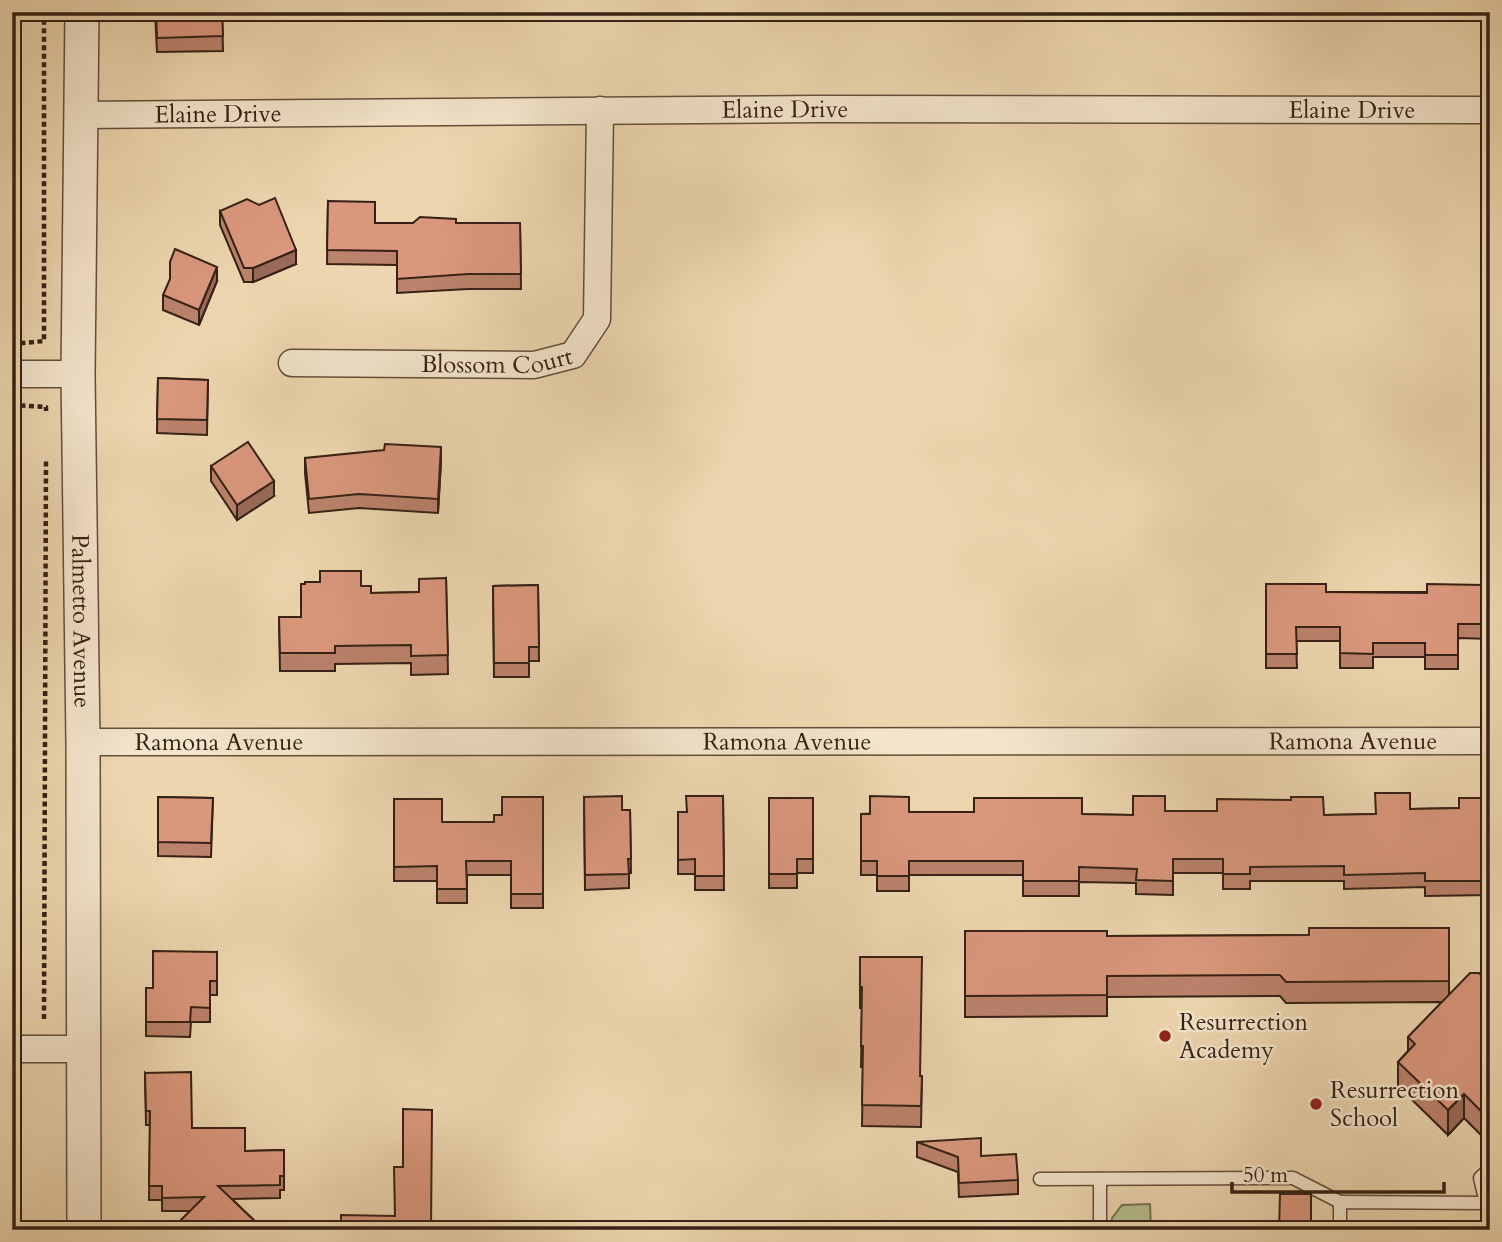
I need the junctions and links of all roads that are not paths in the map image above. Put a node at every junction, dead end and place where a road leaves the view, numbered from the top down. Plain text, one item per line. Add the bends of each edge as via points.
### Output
1 (82, 12) edge
2 (600, 110) junction
3 (1490, 110) edge
4 (80, 115) junction
5 (292, 363) dead end
6 (12, 374) edge
7 (78, 374) junction
8 (1490, 741) edge
9 (83, 742) junction
10 (12, 1049) edge
11 (83, 1049) junction
12 (1490, 1168) edge
13 (1040, 1179) dead end
14 (1100, 1179) junction
15 (1340, 1202) junction
16 (1488, 1205) edge
17 (84, 1230) edge
18 (1100, 1230) edge
19 (1340, 1230) edge

1 - 4 street, Palmetto Avenue
2 - 3 street, Elaine Drive
2 - 4 street, Elaine Drive
2 - 5 street, Blossom Court via 597,318 573,355 534,365
4 - 7 street, Palmetto Avenue
6 - 7 street
7 - 9 street, Palmetto Avenue
8 - 9 street, Ramona Avenue
9 - 11 street, Palmetto Avenue
10 - 11 street
11 - 17 street, Palmetto Avenue
12 - 16 lane via 1480,1178
13 - 14 lane
14 - 15 lane via 1293,1178
14 - 18 lane
15 - 16 lane
15 - 19 lane

